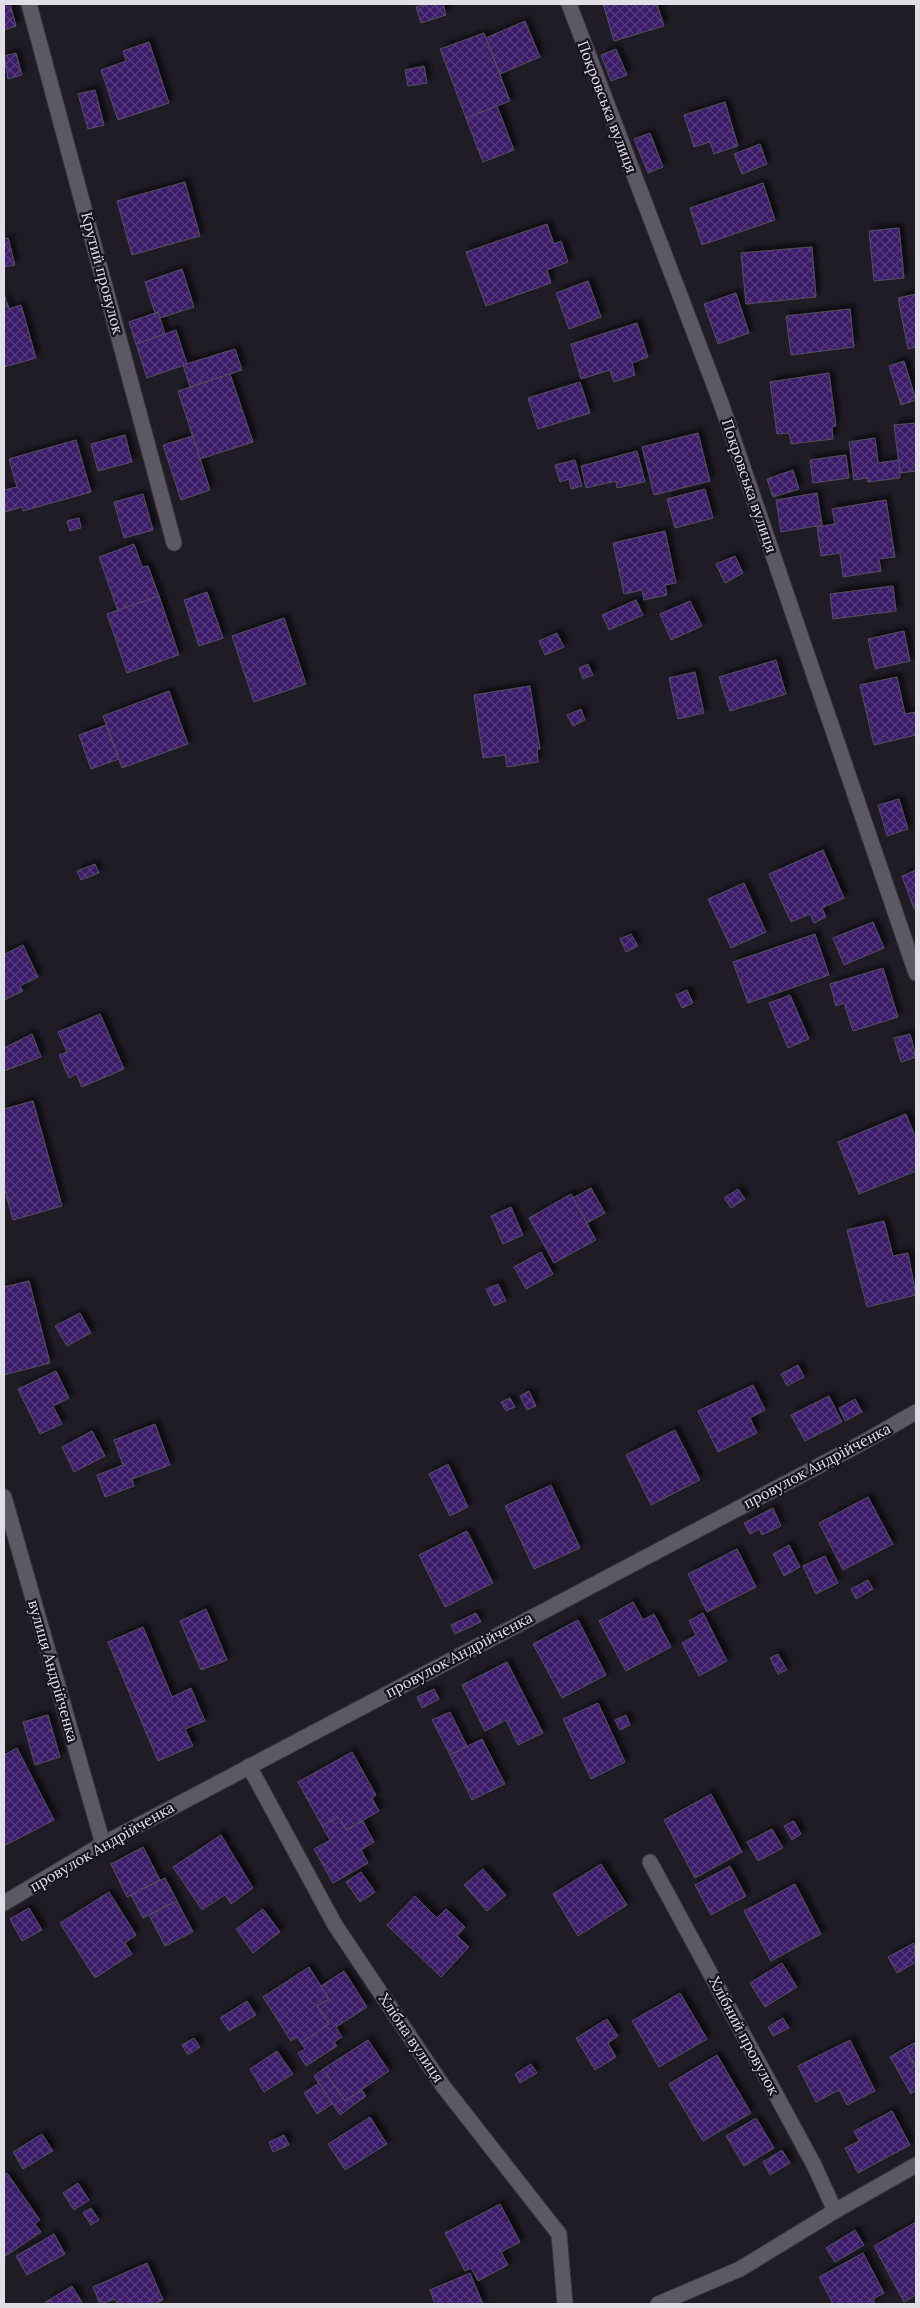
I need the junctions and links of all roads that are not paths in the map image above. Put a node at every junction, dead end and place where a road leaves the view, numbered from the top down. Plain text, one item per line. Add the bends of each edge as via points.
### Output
1 (29, 4) edge
2 (569, 4) edge
3 (174, 543) dead end
4 (916, 973) edge
5 (916, 1412) edge
6 (4, 1498) edge
7 (249, 1766) junction
8 (103, 1844) junction
9 (650, 1862) dead end
10 (4, 1903) edge
11 (916, 2165) edge
12 (835, 2211) junction
13 (565, 2304) edge
14 (658, 2304) edge

1 - 3 street, Крутий провулок
2 - 4 street, Покровська вулиця via 721,403
5 - 7 street, провулок Андрійченка via 862,1444
6 - 8 street, вулиця Андрійченка
7 - 8 street, провулок Андрійченка
7 - 13 street, Хлібна вулиця via 346,1941 443,2086 559,2234
8 - 10 street, провулок Андрійченка
9 - 12 street, Хлібний провулок via 814,2165
11 - 12 street
12 - 14 street via 740,2269

